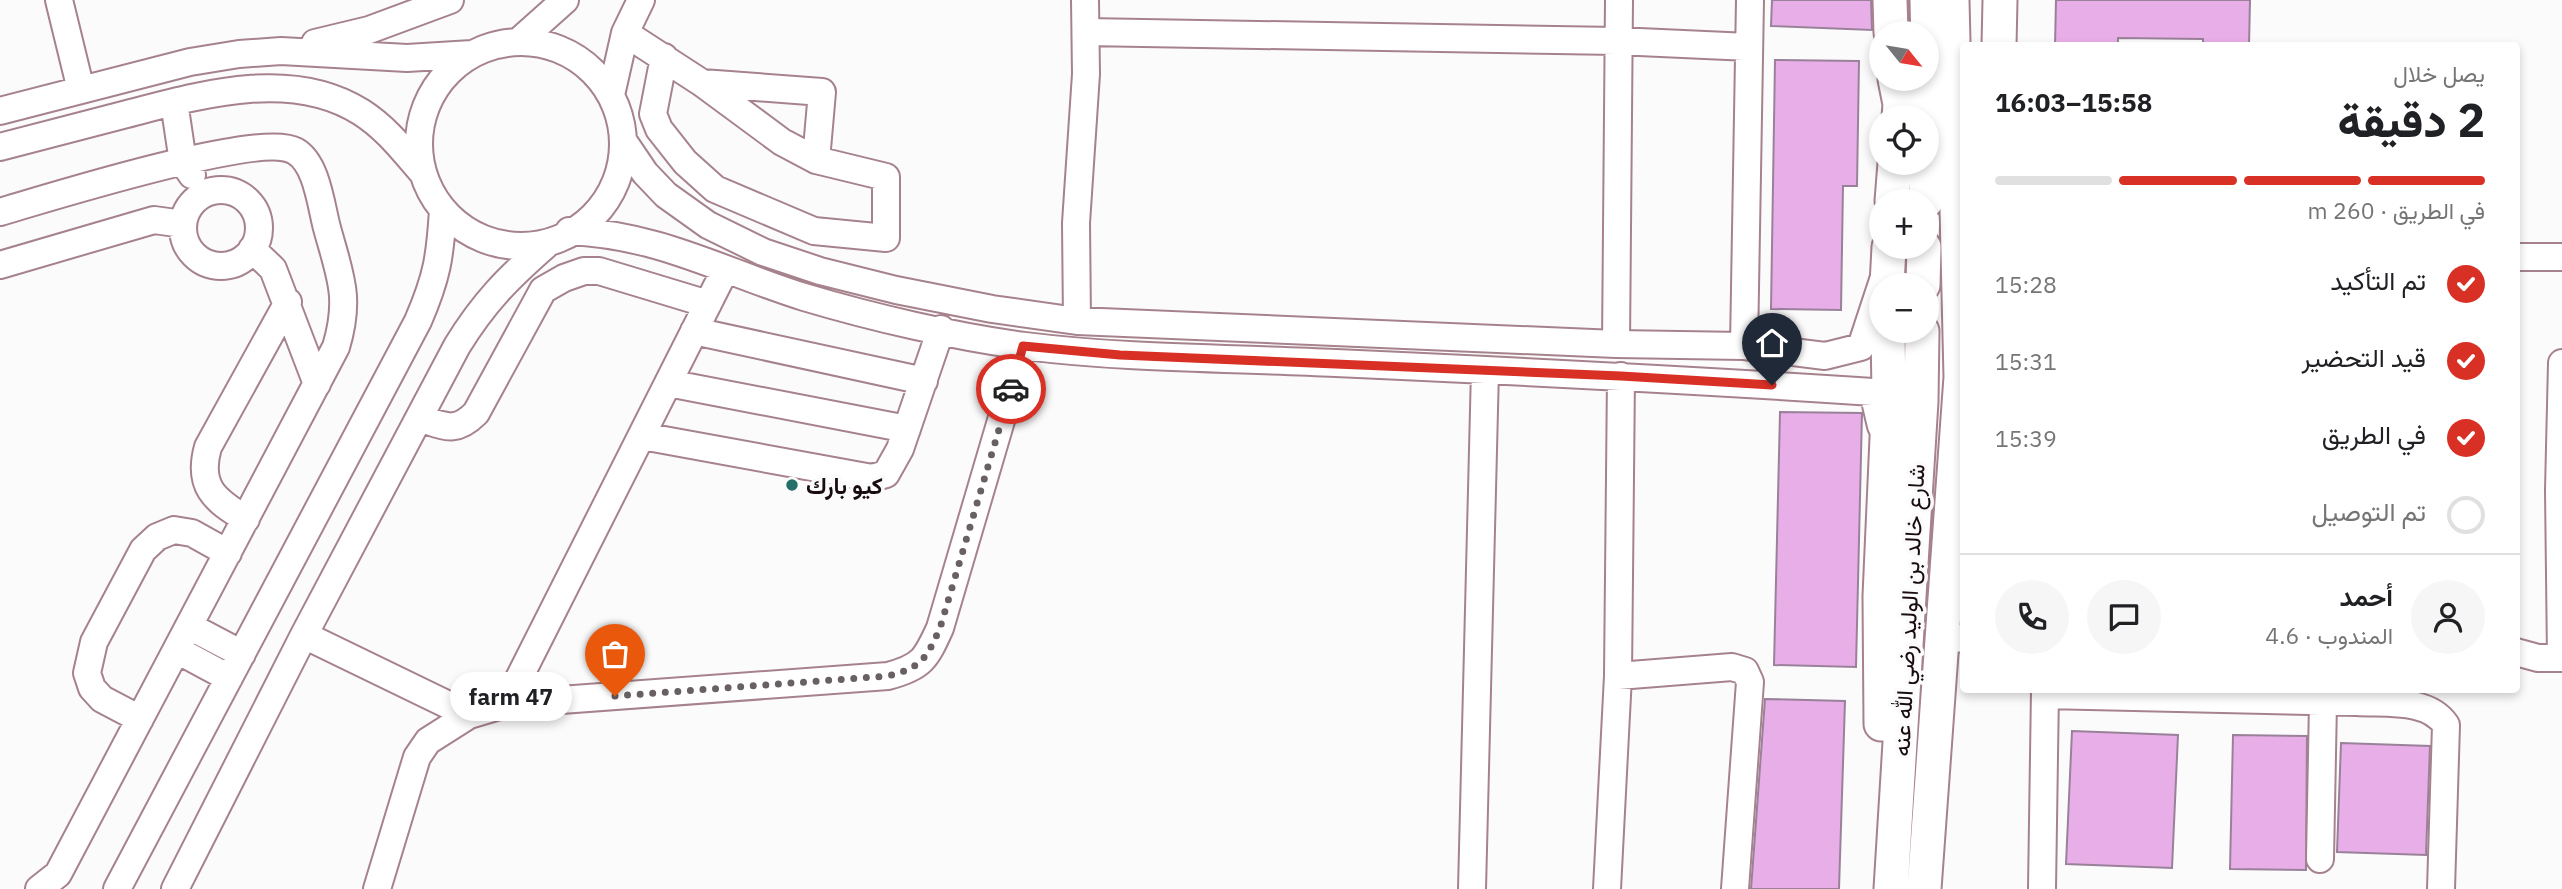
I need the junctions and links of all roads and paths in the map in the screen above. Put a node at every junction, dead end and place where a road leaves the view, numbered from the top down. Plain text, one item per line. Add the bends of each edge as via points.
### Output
1 (59, 0) edge
2 (450, 0) edge
3 (565, 0) edge
4 (641, 0) edge
5 (1085, 0) edge
6 (1619, 0) edge
7 (1750, 0) edge
8 (1890, 0) edge
9 (1927, 0) edge
10 (1952, 0) edge
11 (2000, 0) edge
12 (406, 8) edge
13 (1891, 21) edge
14 (1086, 32) junction
15 (625, 33) junction
16 (1617, 41) junction
17 (518, 42) junction
18 (1999, 42) edge
19 (1749, 47) junction
20 (281, 51) junction
21 (472, 54) junction
22 (664, 57) junction
23 (702, 83) junction
24 (82, 90) junction
25 (611, 95) junction
26 (174, 102) junction
27 (0, 111) edge
28 (624, 142) junction
29 (0, 147) edge
30 (816, 160) junction
31 (183, 162) junction
32 (421, 171) junction
33 (1926, 189) edge
34 (204, 194) junction
35 (443, 210) junction
36 (0, 212) edge
37 (183, 224) junction
38 (558, 238) junction
39 (252, 250) junction
40 (2520, 257) edge
41 (2562, 257) edge
42 (0, 265) edge
43 (1888, 267) edge
44 (725, 270) junction
45 (288, 302) junction
46 (708, 304) junction
47 (1077, 321) junction
48 (941, 329) junction
49 (694, 331) junction
50 (1960, 335) edge
51 (1888, 343) edge
52 (1922, 343) edge
53 (1616, 344) junction
54 (1023, 346) junction
55 (1744, 346) junction
56 (2562, 363) edge
57 (1485, 369) junction
58 (1621, 376) junction
59 (923, 381) junction
60 (668, 383) junction
61 (317, 384) junction
62 (1960, 404) edge
63 (419, 418) junction
64 (907, 429) junction
65 (642, 436) junction
66 (1886, 448) junction
67 (246, 519) junction
68 (1960, 524) edge
69 (228, 553) junction
70 (1952, 617) edge
71 (189, 626) junction
72 (304, 635) junction
73 (177, 650) junction
74 (2520, 653) edge
75 (242, 654) junction
76 (2562, 658) edge
77 (1618, 677) junction
78 (229, 678) junction
79 (2045, 693) edge
80 (2073, 693) edge
81 (2357, 696) edge
82 (2323, 702) junction
83 (506, 704) junction
84 (469, 715) junction
85 (141, 719) junction
86 (1895, 820) junction
87 (1926, 848) junction
88 (2320, 859) dead end
89 (39, 889) edge
90 (117, 889) edge
91 (175, 889) edge
92 (377, 889) edge
93 (1472, 889) edge
94 (1607, 889) edge
95 (1735, 889) edge
96 (1891, 889) edge
97 (1924, 889) edge
98 (1934, 889) edge
99 (2042, 889) edge
100 (2441, 889) edge

1 - 24 street
2 - 12 street
3 - 17 street
4 - 15 street
5 - 14 street
6 - 16 street
7 - 19 street
8 - 13 main road
9 - 33 main road
10 - 50 main road, شارع خالد بن الوليد رضي الله عنه
11 - 18 main road
12 - 20 street via 369,30
14 - 16 street
14 - 47 street via 1076,223
15 - 22 street
15 - 25 street
16 - 19 street
16 - 53 street
17 - 21 street
17 - 25 street via 562,51 581,62
19 - 55 street
20 - 21 street via 407,58
20 - 24 street via 190,62
21 - 32 street via 439,84 427,104 418,147
22 - 23 street
22 - 30 street via 653,114 685,162 715,189 814,231 886,239 886,177
23 - 30 street via 749,120
23 - 30 street via 822,92
24 - 27 street
25 - 28 street
26 - 29 street
26 - 31 street
26 - 32 street via 244,88 319,95 358,111 386,130
28 - 38 street via 614,185 602,205 586,223
28 - 47 street via 666,195 708,225 763,252 896,290
31 - 34 street
31 - 36 street
31 - 61 street via 280,146 297,151 311,170 344,290 345,318
32 - 35 street
34 - 37 street via 186,212
34 - 39 street via 229,190 250,202 259,226
35 - 38 street via 460,228 480,239 523,248
35 - 75 street via 435,282 418,321
37 - 39 street via 188,248 208,264 232,264
37 - 42 street via 154,220
38 - 44 street via 607,233 639,239 691,254
38 - 63 street via 501,285 478,311
39 - 45 street via 273,269
40 - 41 street
43 - 55 street via 1861,347 1825,356
44 - 46 street
44 - 48 street via 806,297
45 - 61 street
45 - 67 street via 204,460 210,491 222,505
46 - 49 street
46 - 63 street via 599,271 564,278 543,290 476,413 465,424 453,428
47 - 53 street
48 - 54 street
48 - 59 street
49 - 59 street
49 - 60 street
51 - 66 main road
52 - 86 main road, شارع خالد بن الوليد رضي الله عنه
53 - 55 street
54 - 57 street via 1120,355
54 - 83 street via 940,628 929,653 911,670 888,676
56 - 76 street
57 - 58 street
57 - 93 street
58 - 66 street via 1873,392
58 - 77 street
59 - 64 street
60 - 64 street
60 - 65 street
61 - 67 street
62 - 70 main road, شارع خالد بن الوليد رضي الله عنه
63 - 72 street
64 - 65 street via 894,463 886,474 872,478
65 - 83 street
66 - 86 main road via 1880,596 1881,752
67 - 69 street
68 - 70 main road
69 - 71 street
69 - 85 street via 192,533 174,530 157,537 143,550 94,642 87,673 92,688 102,699
70 - 87 main road, شارع خالد بن الوليد رضي الله عنه
71 - 73 street
71 - 75 street
72 - 84 street
72 - 91 street
73 - 78 street
73 - 85 street
74 - 76 street
75 - 78 street
77 - 94 street
77 - 95 street via 1732,667 1745,671 1750,682
78 - 90 street
79 - 99 street
80 - 82 street
81 - 82 street
81 - 100 street via 2420,706 2438,712 2446,725
82 - 88 street
83 - 84 street
84 - 92 street via 428,741 417,757
85 - 89 street via 58,874
86 - 96 main road, شارع خالد بن الوليد رضي الله عنه
87 - 97 main road, شارع خالد بن الوليد رضي الله عنه
87 - 98 street

